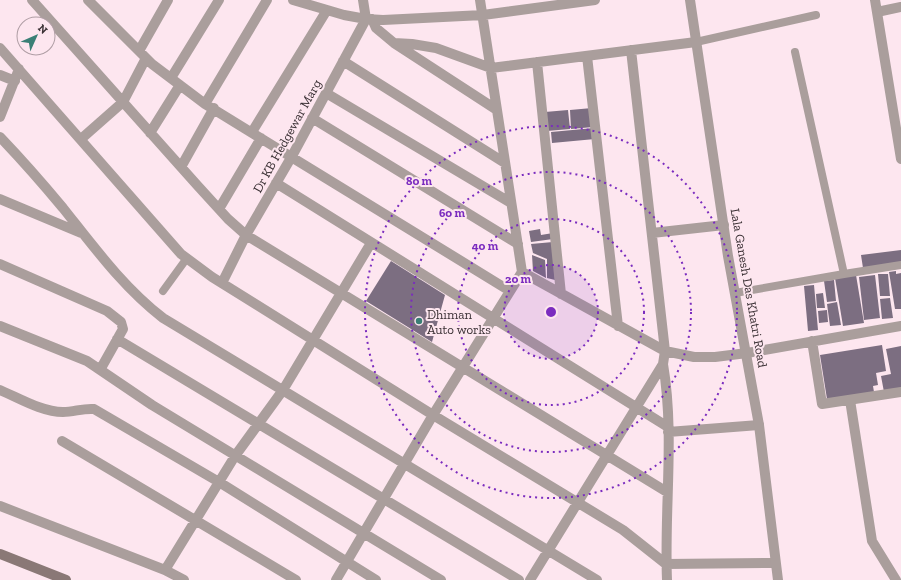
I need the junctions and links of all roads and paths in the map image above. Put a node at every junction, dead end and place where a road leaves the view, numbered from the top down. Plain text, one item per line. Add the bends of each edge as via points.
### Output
1 (32, 0) edge
2 (88, 0) edge
3 (168, 0) edge
4 (219, 0) edge
5 (267, 0) edge
6 (294, 0) edge
7 (363, 0) edge
8 (480, 0) edge
9 (595, 0) edge
10 (690, 0) edge
11 (875, 0) edge
12 (901, 7) edge
13 (327, 10) junction
14 (877, 12) junction
15 (483, 15) junction
16 (816, 16) dead end
17 (369, 19) junction
18 (696, 42) junction
19 (394, 43) junction
20 (0, 48) edge
21 (631, 50) junction
22 (796, 52) dead end
23 (142, 54) junction
24 (587, 56) junction
25 (343, 61) junction
26 (537, 62) junction
27 (491, 68) junction
28 (19, 69) junction
29 (0, 74) edge
30 (171, 78) junction
31 (15, 81) junction
32 (180, 85) junction
33 (326, 93) junction
34 (123, 102) junction
35 (209, 106) junction
36 (497, 110) junction
37 (897, 111) edge
38 (0, 117) edge
39 (312, 118) junction
40 (252, 132) junction
41 (150, 133) junction
42 (0, 137) edge
43 (261, 138) junction
44 (81, 139) junction
45 (292, 156) junction
46 (901, 159) edge
47 (505, 163) junction
48 (181, 167) junction
49 (276, 183) junction
50 (0, 199) edge
51 (511, 203) junction
52 (219, 209) junction
53 (724, 225) junction
54 (652, 233) junction
55 (83, 234) junction
56 (246, 235) junction
57 (371, 243) junction
58 (518, 244) junction
59 (187, 258) junction
60 (0, 264) edge
61 (901, 265) edge
62 (522, 272) junction
63 (844, 274) junction
64 (222, 283) junction
65 (163, 291) dead end
66 (510, 291) junction
67 (341, 293) junction
68 (736, 293) junction
69 (561, 294) junction
70 (493, 318) junction
71 (0, 326) edge
72 (618, 326) junction
73 (901, 326) edge
74 (117, 339) junction
75 (314, 340) junction
76 (812, 341) junction
77 (665, 351) junction
78 (747, 352) junction
79 (663, 364) junction
80 (462, 368) junction
81 (100, 370) junction
82 (0, 390) edge
83 (283, 390) junction
84 (901, 392) edge
85 (850, 400) junction
86 (636, 407) junction
87 (433, 415) junction
88 (259, 425) junction
89 (759, 425) junction
90 (668, 430) junction
91 (62, 441) dead end
92 (606, 455) junction
93 (235, 456) junction
94 (405, 463) junction
95 (219, 482) junction
96 (667, 492) junction
97 (384, 498) junction
98 (578, 502) junction
99 (0, 506) edge
100 (196, 520) junction
101 (364, 533) junction
102 (548, 550) junction
103 (0, 554) edge
104 (346, 562) junction
105 (775, 563) junction
106 (666, 564) junction
107 (165, 570) junction
108 (178, 579) edge
109 (66, 580) edge
110 (296, 580) edge
111 (336, 580) edge
112 (376, 580) edge
113 (441, 580) edge
114 (519, 580) edge
115 (530, 580) edge
116 (597, 580) edge
117 (667, 580) edge
118 (778, 580) edge
119 (896, 580) edge

1 - 34 street
2 - 23 street
3 - 23 street
4 - 30 street
5 - 35 street
6 - 13 street
7 - 17 street
8 - 15 street
9 - 15 street
10 - 18 street, Lala Ganesh Das Khatri Road
11 - 14 street
12 - 14 street
13 - 17 street
13 - 40 street
14 - 37 street
15 - 17 street
15 - 27 street
16 - 18 lane
17 - 19 street
17 - 25 street, Dr KB Hedgewar Marg
18 - 21 street
18 - 53 street, Lala Ganesh Das Khatri Road
19 - 27 street via 436,48
19 - 36 street
20 - 28 street
21 - 24 street
21 - 54 street
22 - 63 lane
23 - 30 street
23 - 34 street
24 - 26 street
24 - 72 street
25 - 33 street, Dr KB Hedgewar Marg
25 - 47 street
26 - 27 street
26 - 69 street
27 - 36 street
28 - 31 street
28 - 44 street
29 - 31 street
30 - 32 street
31 - 38 street
32 - 35 street
32 - 41 street
33 - 39 street, Dr KB Hedgewar Marg
33 - 51 street
34 - 41 street
34 - 44 street
35 - 40 street
35 - 48 street
36 - 47 street
37 - 46 street
39 - 45 street, Dr KB Hedgewar Marg
39 - 58 street
40 - 43 street
41 - 48 street
42 - 55 street
43 - 45 street
43 - 52 street
44 - 59 street
45 - 49 street, Dr KB Hedgewar Marg
45 - 66 street
47 - 51 street
48 - 52 street
49 - 56 street, Dr KB Hedgewar Marg
49 - 57 street
50 - 55 street
51 - 58 street
52 - 56 street
53 - 54 street
53 - 68 street, Lala Ganesh Das Khatri Road
54 - 77 street
55 - 83 street via 146,305 163,318
56 - 64 street, Dr KB Hedgewar Marg
56 - 67 street
57 - 67 street
57 - 70 street
58 - 62 street
59 - 64 street
59 - 65 lane
60 - 74 street via 107,311 121,322 123,329
61 - 63 lane
62 - 66 street
62 - 69 street
63 - 68 lane
64 - 75 street
66 - 70 street
67 - 75 street
67 - 80 street
68 - 78 street, Lala Ganesh Das Khatri Road
69 - 72 street
70 - 80 street
70 - 86 street
71 - 81 street via 87,361
72 - 77 street
73 - 76 street
74 - 81 street
74 - 88 street
75 - 83 street
75 - 87 street
76 - 78 street
76 - 85 street via 822,404
77 - 78 street via 694,357
77 - 79 street
78 - 89 street, Lala Ganesh Das Khatri Road
79 - 86 street
79 - 90 street via 667,388
80 - 87 street
80 - 92 street
81 - 93 street via 152,406
82 - 95 street via 40,407 62,412 94,409
83 - 88 street
83 - 94 street
84 - 85 street
85 - 119 street via 872,541
86 - 90 street
86 - 92 street
87 - 94 street
87 - 98 street
88 - 93 street
88 - 97 street
89 - 90 street
89 - 105 street, Lala Ganesh Das Khatri Road
90 - 96 street
91 - 100 street
92 - 96 street
92 - 98 street
93 - 95 street
93 - 101 street
94 - 97 street
94 - 102 street
95 - 100 street
95 - 104 street
96 - 106 street
97 - 101 street
97 - 114 street
98 - 102 street
98 - 106 street via 623,530
99 - 107 street
100 - 107 street
100 - 110 street
101 - 104 street
101 - 113 street
102 - 115 street
102 - 116 street
103 - 109 main road
104 - 111 street
104 - 112 street
105 - 106 street
105 - 118 street, Lala Ganesh Das Khatri Road
106 - 117 street
107 - 108 street

